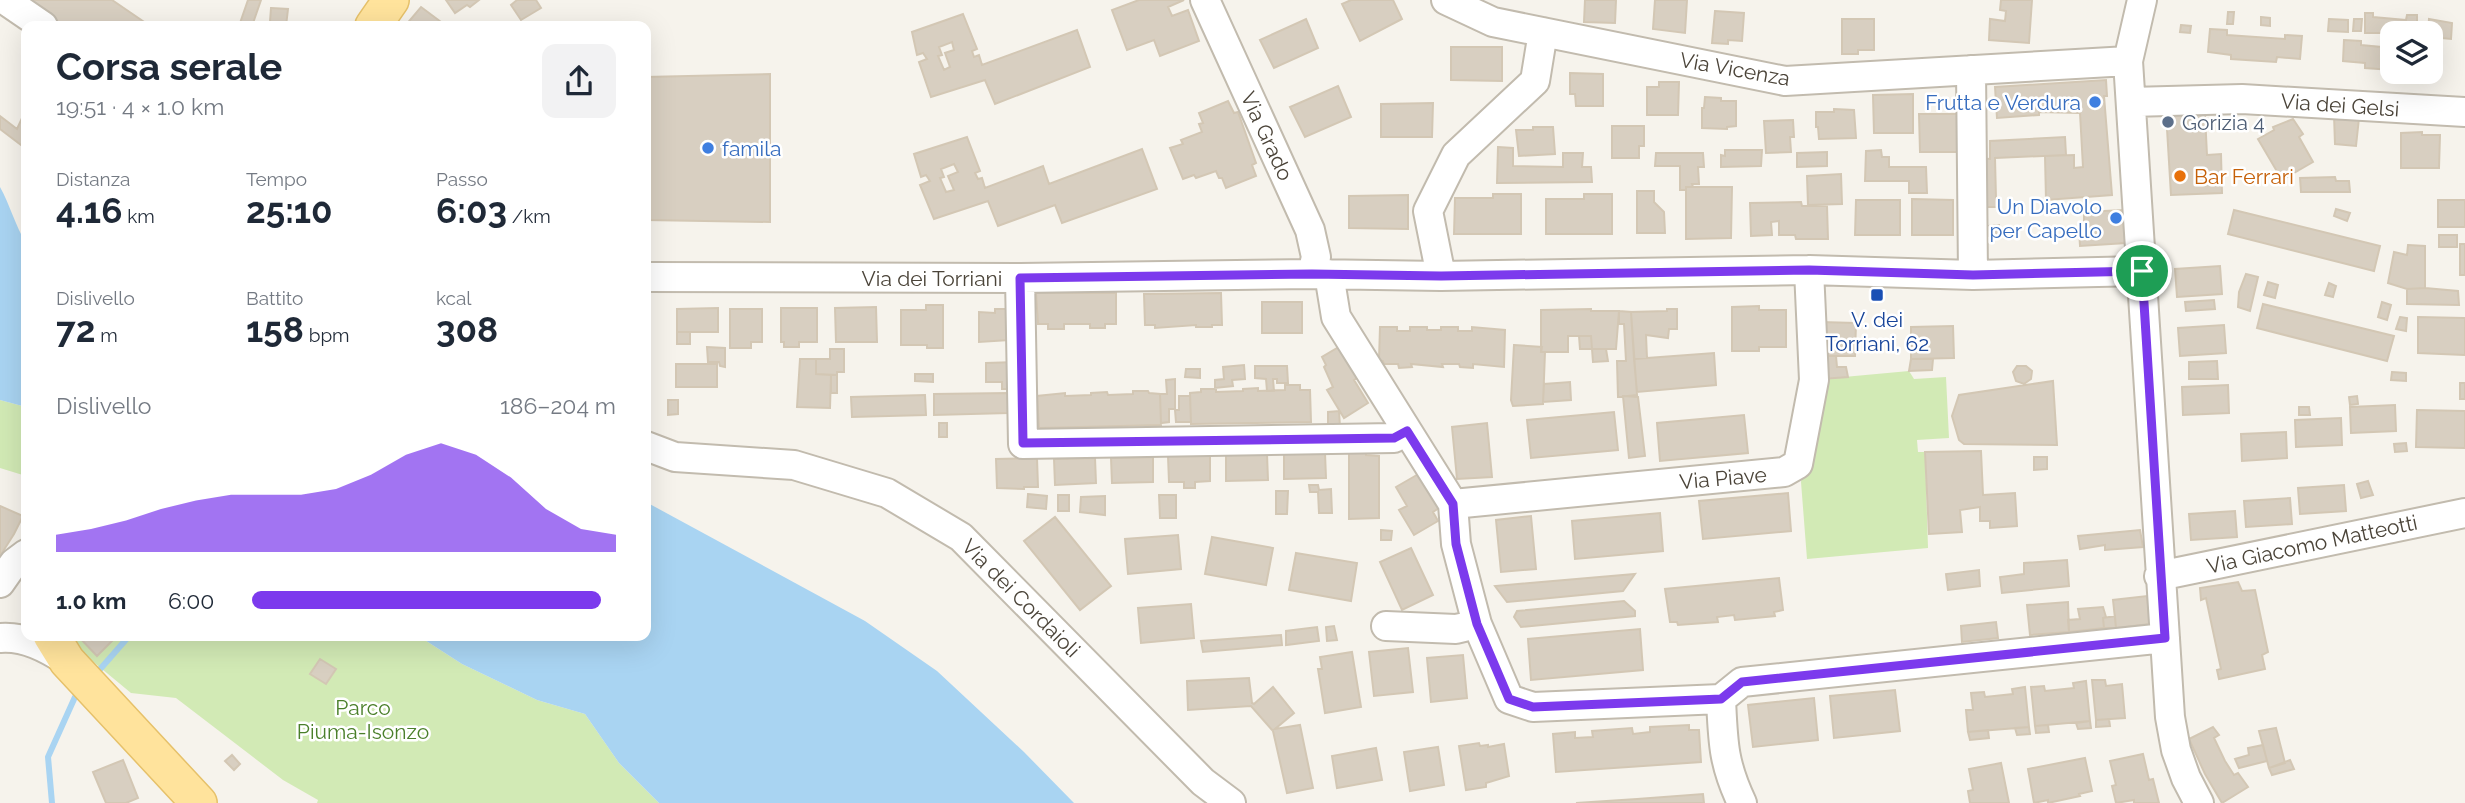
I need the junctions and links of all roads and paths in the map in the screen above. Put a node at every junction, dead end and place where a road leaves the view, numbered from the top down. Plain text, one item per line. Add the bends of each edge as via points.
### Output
1 (5, 0) edge
2 (391, 0) edge
3 (1205, 0) edge
4 (1446, 0) edge
5 (2142, 0) edge
6 (36, 21) edge
7 (376, 21) edge
8 (1543, 32) junction
9 (2128, 61) junction
10 (1971, 70) junction
11 (2131, 102) junction
12 (2465, 112) edge
13 (1809, 270) junction
14 (2142, 271) junction
15 (1321, 274) junction
16 (1973, 275) junction
17 (1441, 276) junction
18 (651, 277) edge
19 (1020, 278) junction
20 (1407, 431) junction
21 (651, 448) edge
22 (1453, 504) junction
23 (2465, 513) edge
24 (21, 558) edge
25 (2160, 576) junction
26 (0, 583) edge
27 (1477, 624) junction
28 (1386, 626) dead end
29 (0, 638) edge
30 (2165, 638) junction
31 (21, 640) edge
32 (26, 641) edge
33 (64, 655) edge
34 (1721, 699) junction
35 (195, 802) edge
36 (1231, 803) edge
37 (1742, 803) edge
38 (2199, 803) edge

1 - 6 street
2 - 7 main road
3 - 15 street, Via Grado via 1310,230
4 - 8 street, Via Vicenza via 1493,22
5 - 9 street
8 - 10 street, Via Vicenza via 1785,81
8 - 17 street via 1535,81 1456,155 1428,211
9 - 10 street, Via Vicenza
9 - 11 street
10 - 16 street
11 - 12 street, Via dei Gelsi via 2242,99
11 - 14 street
13 - 16 street, Via dei Torriani
13 - 17 street, Via dei Torriani
13 - 22 street, Via Piave via 1814,380 1798,464 1784,472
14 - 16 street, Via dei Torriani
14 - 25 street
15 - 17 street, Via dei Torriani
15 - 19 street, Via dei Torriani
15 - 20 street via 1336,317
18 - 19 street, Via dei Torriani
19 - 20 street via 1023,443 1394,438
20 - 22 street
21 - 36 street, Via dei Cordaioli via 675,457 794,465 887,493 961,537 1203,782
22 - 27 street via 1456,544
23 - 25 street, Via Giacomo Matteotti
24 - 26 street
25 - 30 street
27 - 28 street via 1456,629
27 - 34 street via 1509,699 1533,707
29 - 31 street
30 - 34 street via 1742,682
30 - 38 street via 2176,750
32 - 33 street
33 - 35 main road
34 - 37 street via 1724,758

